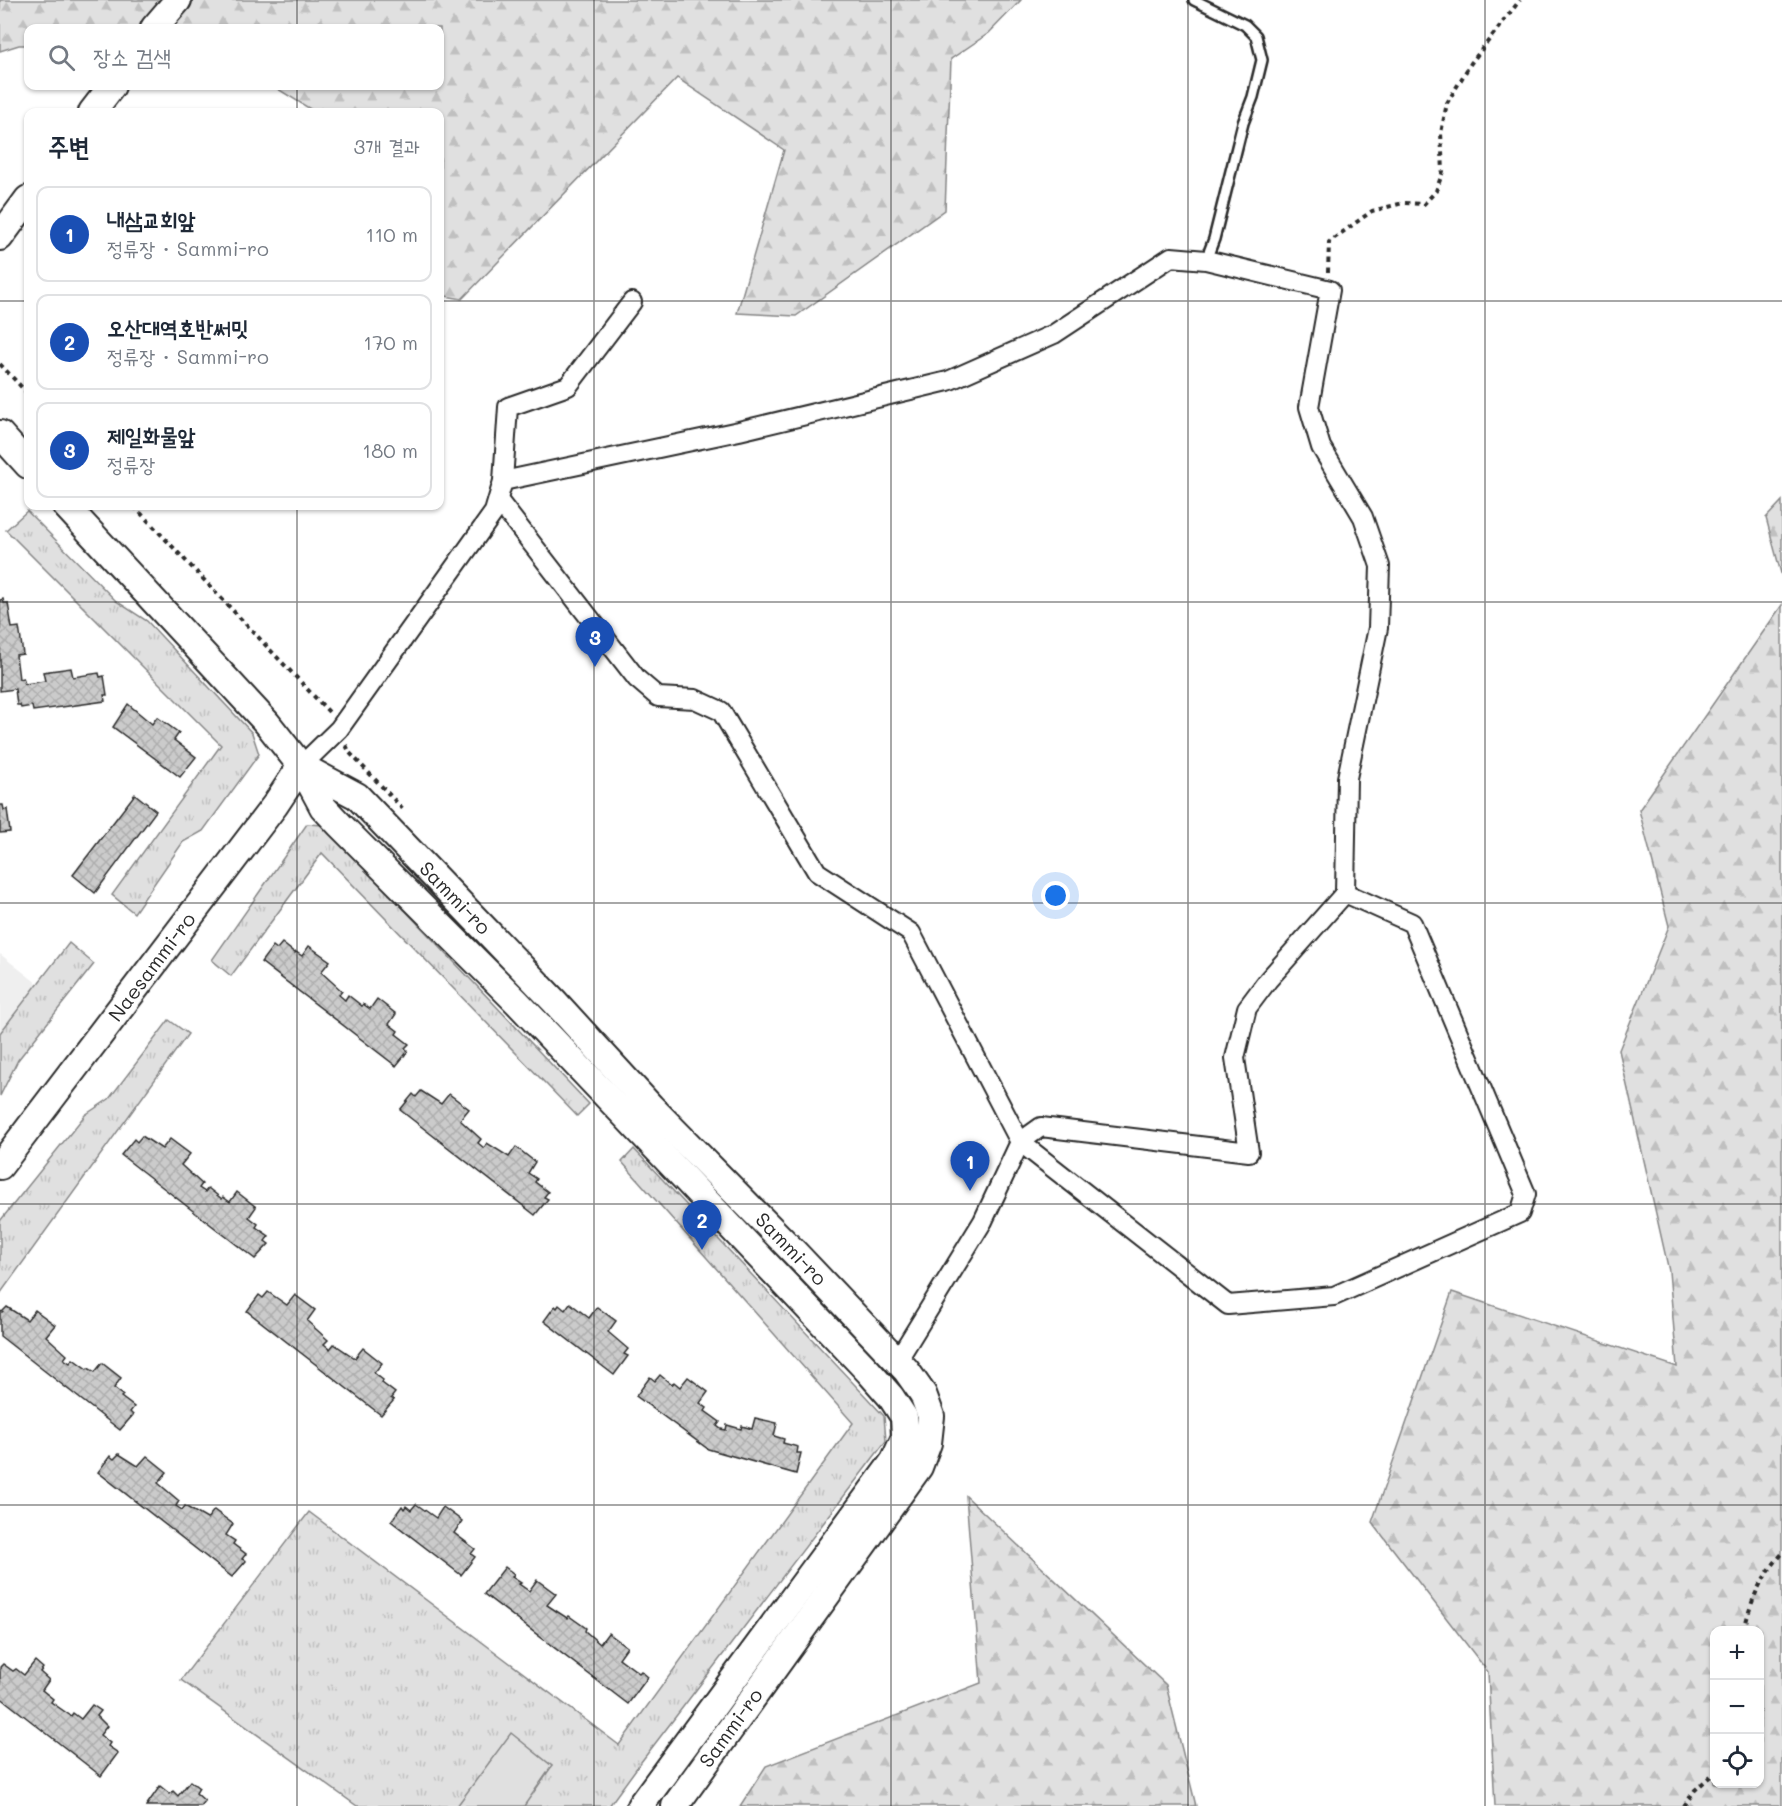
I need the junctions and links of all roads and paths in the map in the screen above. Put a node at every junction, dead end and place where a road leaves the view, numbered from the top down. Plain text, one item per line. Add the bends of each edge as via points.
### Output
1 (178, 0) edge
2 (1194, 0) edge
3 (1520, 0) edge
4 (157, 24) edge
5 (109, 90) edge
6 (95, 108) edge
7 (24, 204) edge
8 (0, 237) edge
9 (1206, 260) junction
10 (1330, 290) junction
11 (632, 302) dead end
12 (0, 364) edge
13 (24, 390) edge
14 (0, 434) edge
15 (24, 461) edge
16 (503, 481) junction
17 (498, 500) junction
18 (70, 510) edge
19 (301, 766) junction
20 (1345, 893) junction
21 (1020, 1142) junction
22 (0, 1166) edge
23 (897, 1360) junction
24 (1782, 1554) edge
25 (1745, 1626) edge
26 (1710, 1777) edge
27 (640, 1806) edge
28 (675, 1806) edge
29 (1684, 1806) edge

1 - 4 street
2 - 9 lane via 1245,25 1256,36 1262,60
3 - 10 path via 1471,63 1447,103 1441,133 1443,171 1436,191 1424,204 1403,203 1372,210 1329,242
5 - 6 street
7 - 8 street
9 - 10 street
9 - 16 street via 1171,257 1054,334 948,381 740,431
10 - 20 street via 1309,407 1321,447 1363,517 1380,566 1378,628 1347,778
11 - 16 street via 568,386 508,407
12 - 13 path
14 - 15 street
16 - 17 street
17 - 19 street via 494,512 339,729
17 - 21 street via 637,679 658,697 695,699 722,711 817,872 911,933
18 - 19 street, Sammi-ro via 267,723
19 - 22 street, Naesammi-ro
19 - 23 street, Sammi-ro via 357,796
19 - 27 street, Sammi-ro via 323,807 759,1254 869,1372 904,1417 905,1437 894,1461
20 - 21 street via 1247,1008 1235,1058 1249,1152 1041,1127
20 - 21 street via 1412,922 1526,1194 1520,1213 1334,1296 1228,1305
21 - 23 street via 982,1221
23 - 28 street, Sammi-ro via 923,1394 931,1416 928,1443 919,1467
24 - 25 path via 1752,1597
26 - 29 path

